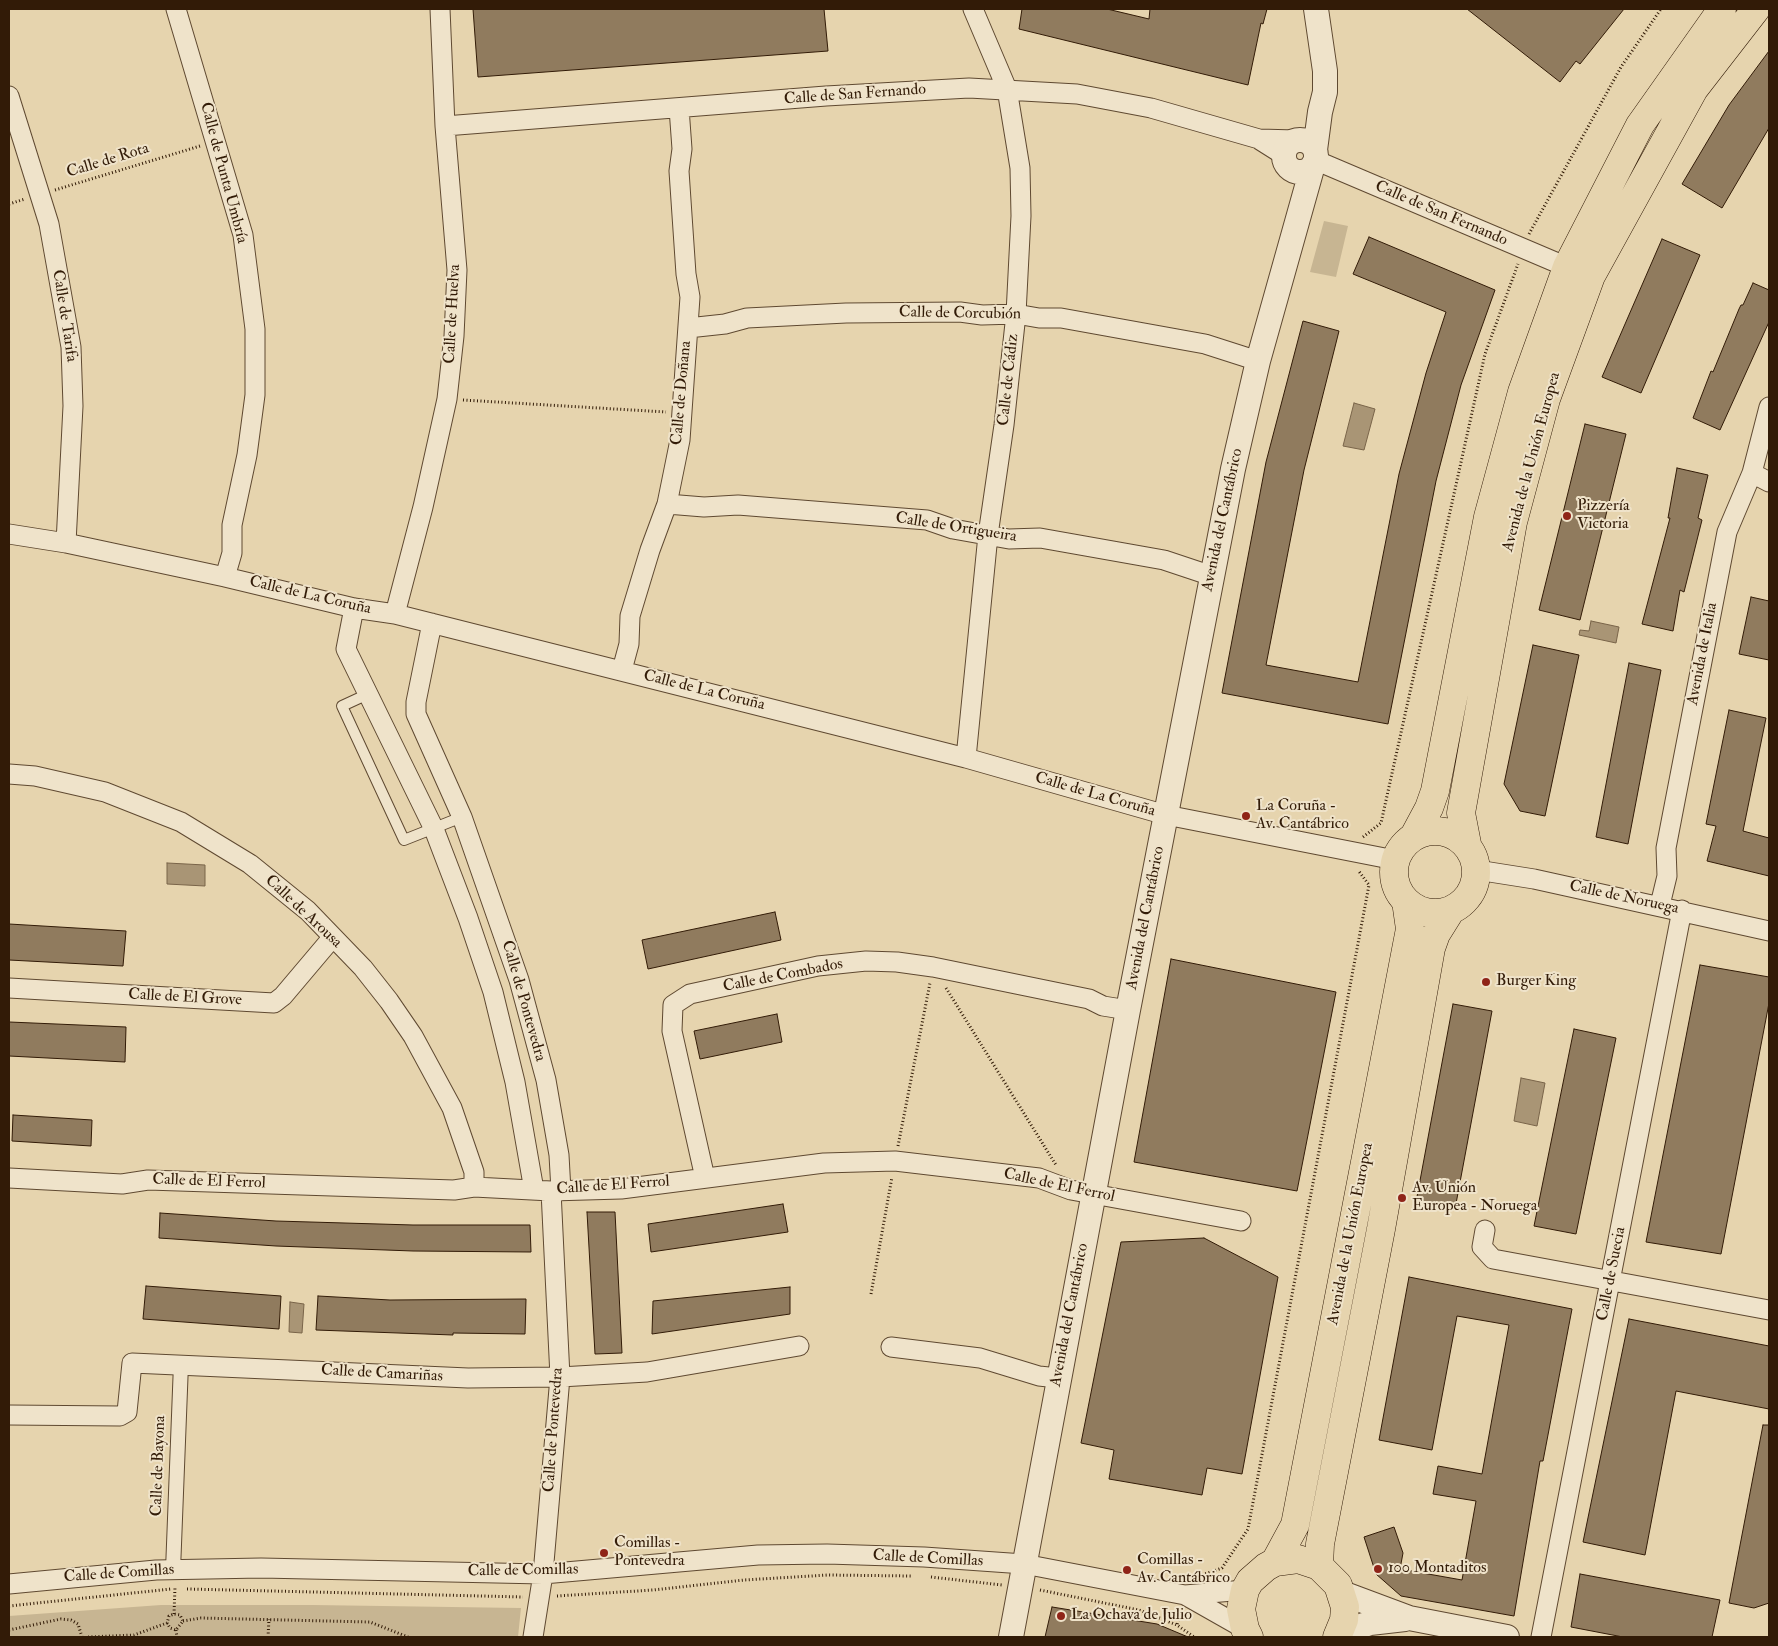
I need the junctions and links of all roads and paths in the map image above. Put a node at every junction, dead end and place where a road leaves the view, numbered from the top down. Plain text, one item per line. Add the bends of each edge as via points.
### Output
1 (176, 9) edge
2 (440, 9) edge
3 (973, 9) edge
4 (1316, 9) edge
5 (1661, 9) edge
6 (1722, 9) edge
7 (1756, 9) edge
8 (1007, 89) junction
9 (9, 96) edge
10 (679, 108) junction
11 (445, 126) junction
12 (215, 141) junction
13 (1302, 155) junction
14 (40, 195) junction
15 (9, 204) edge
16 (1524, 248) junction
17 (1567, 267) junction
18 (1016, 314) junction
19 (688, 328) junction
20 (1258, 361) junction
21 (447, 399) junction
22 (1769, 407) edge
23 (682, 412) junction
24 (1752, 473) junction
25 (1769, 482) edge
26 (667, 504) junction
27 (9, 534) edge
28 (988, 535) junction
29 (66, 543) junction
30 (1212, 576) junction
31 (225, 577) junction
32 (354, 608) junction
33 (395, 614) junction
34 (432, 623) junction
35 (622, 670) junction
36 (368, 694) junction
37 (966, 758) junction
38 (9, 774) edge
39 (1166, 815) junction
40 (462, 817) junction
41 (434, 829) junction
42 (1414, 836) junction
43 (1467, 844) junction
44 (1358, 852) junction
45 (1395, 860) junction
46 (1477, 870) junction
47 (1406, 902) junction
48 (1660, 905) junction
49 (1452, 910) junction
50 (1682, 910) junction
51 (1769, 931) edge
52 (332, 938) junction
53 (933, 967) junction
54 (9, 988) edge
55 (1128, 1010) junction
56 (895, 1160) junction
57 (9, 1178) edge
58 (705, 1178) junction
59 (474, 1187) junction
60 (555, 1190) junction
61 (1082, 1192) junction
62 (1241, 1221) dead end
63 (1485, 1230) dead end
64 (1611, 1280) junction
65 (871, 1294) dead end
66 (1769, 1310) edge
67 (799, 1346) dead end
68 (891, 1346) dead end
69 (181, 1364) junction
70 (560, 1377) junction
71 (1058, 1378) junction
72 (9, 1415) edge
73 (1275, 1562) junction
74 (1319, 1566) junction
75 (173, 1570) junction
76 (543, 1574) junction
77 (1022, 1575) junction
78 (914, 1576) dead end
79 (924, 1576) dead end
80 (9, 1584) edge
81 (176, 1588) junction
82 (186, 1589) dead end
83 (1246, 1590) junction
84 (1342, 1593) junction
85 (1185, 1594) junction
86 (538, 1597) junction
87 (9, 1606) edge
88 (174, 1614) junction
89 (1409, 1618) junction
90 (269, 1619) junction
91 (182, 1621) junction
92 (167, 1623) junction
93 (1177, 1625) junction
94 (9, 1630) edge
95 (176, 1630) junction
96 (1247, 1633) edge
97 (1338, 1635) edge
98 (82, 1637) edge
99 (88, 1637) edge
100 (176, 1637) edge
101 (268, 1637) edge
102 (408, 1637) edge
103 (533, 1637) edge
104 (1011, 1637) edge
105 (1194, 1637) edge
106 (1507, 1637) edge
107 (1541, 1637) edge

1 - 12 street, Calle de Punta Umbría
2 - 11 street, Calle de Huelva
3 - 8 street, Calle de Cádiz
4 - 13 street via 1325,92
5 - 16 path via 1621,66 1531,229
6 - 17 main road, Avenida de la Unión Europea via 1640,126
7 - 43 main road, Avenida de la Unión Europea via 1694,89 1591,276 1546,399 1513,522 1461,813
8 - 10 street, Calle de San Fernando via 968,88 826,96
8 - 13 street, Calle de San Fernando via 1077,94 1151,108 1259,139 1279,152
8 - 18 street, Calle de Cádiz via 1020,168
9 - 14 street, Calle de Tarifa
10 - 11 street, Calle de San Fernando
10 - 19 street, Calle de Doñana via 680,180 690,297
11 - 21 street, Calle de Huelva via 457,270
12 - 14 path, Calle de Rota
12 - 31 street, Calle de Punta Umbría via 242,235 255,329 255,395 247,455 232,525 232,552
13 - 16 street, Calle de San Fernando
13 - 20 street, Avenida del Cantábrico via 1297,179 1302,202
14 - 15 path, Calle de Rota
14 - 29 street, Calle de Tarifa via 49,224 71,347 73,406
16 - 17 street, Calle de San Fernando
16 - 44 path via 1485,354 1381,822 1359,840
17 - 42 main road, Avenida de la Unión Europea via 1522,392 1488,517 1435,791
18 - 19 street, Calle de Corcubión via 960,312 767,317
18 - 20 street, Calle de Corcubión via 1061,318 1205,344
18 - 28 street, Calle de Cádiz
19 - 23 street, Calle de Doñana
20 - 30 street, Avenida del Cantábrico
21 - 23 path
21 - 33 street, Calle de Huelva
22 - 24 street, Avenida de Italia
23 - 26 street, Calle de Doñana via 680,440
24 - 25 street
24 - 48 street, Avenida de Italia via 1727,532 1666,848 1667,876
26 - 28 street, Calle de Ortigueira via 738,505 928,520 953,529
26 - 35 street, Calle de Doñana via 630,616 629,644
27 - 29 street, Calle de La Coruña
28 - 30 street, Calle de Ortigueira via 1009,539 1040,538 1164,560
28 - 37 street, Calle de Cádiz
29 - 31 street, Calle de La Coruña
30 - 39 street, Avenida del Cantábrico
31 - 32 street, Calle de La Coruña
32 - 33 street, Calle de La Coruña
32 - 36 street, Calle de Pontevedra via 346,649
33 - 34 street, Calle de La Coruña
34 - 35 street, Calle de La Coruña
34 - 40 street, Calle de Pontevedra via 416,714
35 - 37 street, Calle de La Coruña
36 - 41 street, Calle de Pontevedra
36 - 41 lane via 342,706 404,840
37 - 39 street, Calle de La Coruña
38 - 52 street, Calle de Arousa via 35,776 106,792 181,822 250,864 308,911
39 - 44 street, Calle de La Coruña
39 - 55 street, Avenida del Cantábrico
40 - 41 lane
40 - 60 street, Calle de Pontevedra via 522,989 546,1080 559,1155
41 - 60 street, Calle de Pontevedra via 493,992 515,1082
42 - 43 main road via 1427,831 1442,831
42 - 45 main road via 1402,846
43 - 46 main road
44 - 45 street, Calle de La Coruña
44 - 85 path via 1356,867 1368,885 1248,1529 1222,1568 1188,1580
45 - 47 main road via 1396,882
46 - 48 street, Calle de Noruega via 1534,878
46 - 49 main road via 1471,894
47 - 49 main road via 1420,910 1436,913
47 - 73 main road, Avenida de la Unión Europea via 1410,929 1297,1515 1289,1538
48 - 50 street, Calle de Noruega
49 - 74 main road, Avenida de la Unión Europea via 1431,948 1320,1544
50 - 51 street, Calle de Noruega
50 - 64 street, Calle de Suecia
52 - 54 street, Calle de El Grove via 274,1003
52 - 59 street, Calle de Arousa via 363,968 389,1001 434,1071 465,1144 474,1172
53 - 55 street, Calle de Combados
53 - 56 path
53 - 58 street, Calle de Combados via 866,961 818,966 690,994 673,1004 672,1031
53 - 61 path
55 - 61 street, Avenida del Cantábrico
56 - 58 street, Calle de El Ferrol via 824,1163
56 - 61 street, Calle de El Ferrol via 1039,1178
56 - 65 path
57 - 59 street, Calle de El Ferrol via 122,1184 148,1180 454,1190
58 - 60 street, Calle de El Ferrol via 621,1189
59 - 60 street, Calle de El Ferrol
60 - 70 street, Calle de Pontevedra
61 - 62 street, Calle de El Ferrol
61 - 71 street, Avenida del Cantábrico
63 - 64 street via 1482,1247 1493,1259
64 - 66 street
64 - 107 street, Calle de Suecia
67 - 70 street, Calle de Camariñas via 647,1372
68 - 71 street via 980,1358 1039,1376
69 - 70 street, Calle de Camariñas via 468,1378
69 - 72 street, Calle de Camariñas via 132,1363 127,1412 120,1416
69 - 75 street, Calle de Bayona
70 - 76 street, Calle de Pontevedra
71 - 77 street, Avenida del Cantábrico
73 - 74 main road via 1298,1559
73 - 83 main road via 1257,1573
74 - 84 main road via 1333,1577
75 - 76 street, Calle de Comillas via 262,1568
75 - 80 street, Calle de Comillas
75 - 81 path
76 - 77 street, Calle de Comillas via 758,1555 924,1557
76 - 86 street, Calle de Pontevedra
77 - 79 path
77 - 85 street, Calle de Comillas
77 - 93 path via 1140,1610
77 - 104 street, Avenida del Cantábrico
78 - 86 path via 828,1575
81 - 87 path
81 - 88 path
82 - 86 path
83 - 85 street, Calle de Comillas
83 - 96 main road via 1242,1609
84 - 89 street
84 - 97 main road via 1344,1620
85 - 93 path
85 - 96 street, Calle de Comillas
86 - 103 street, Calle de Pontevedra
88 - 91 path via 180,1615
88 - 92 path via 168,1616
89 - 97 street via 1370,1623
89 - 106 street
90 - 91 path via 201,1618
90 - 101 path
90 - 102 path via 370,1622
91 - 95 path
92 - 95 path
92 - 99 path via 134,1635
93 - 105 path
94 - 98 path via 72,1620 78,1624
95 - 100 path

